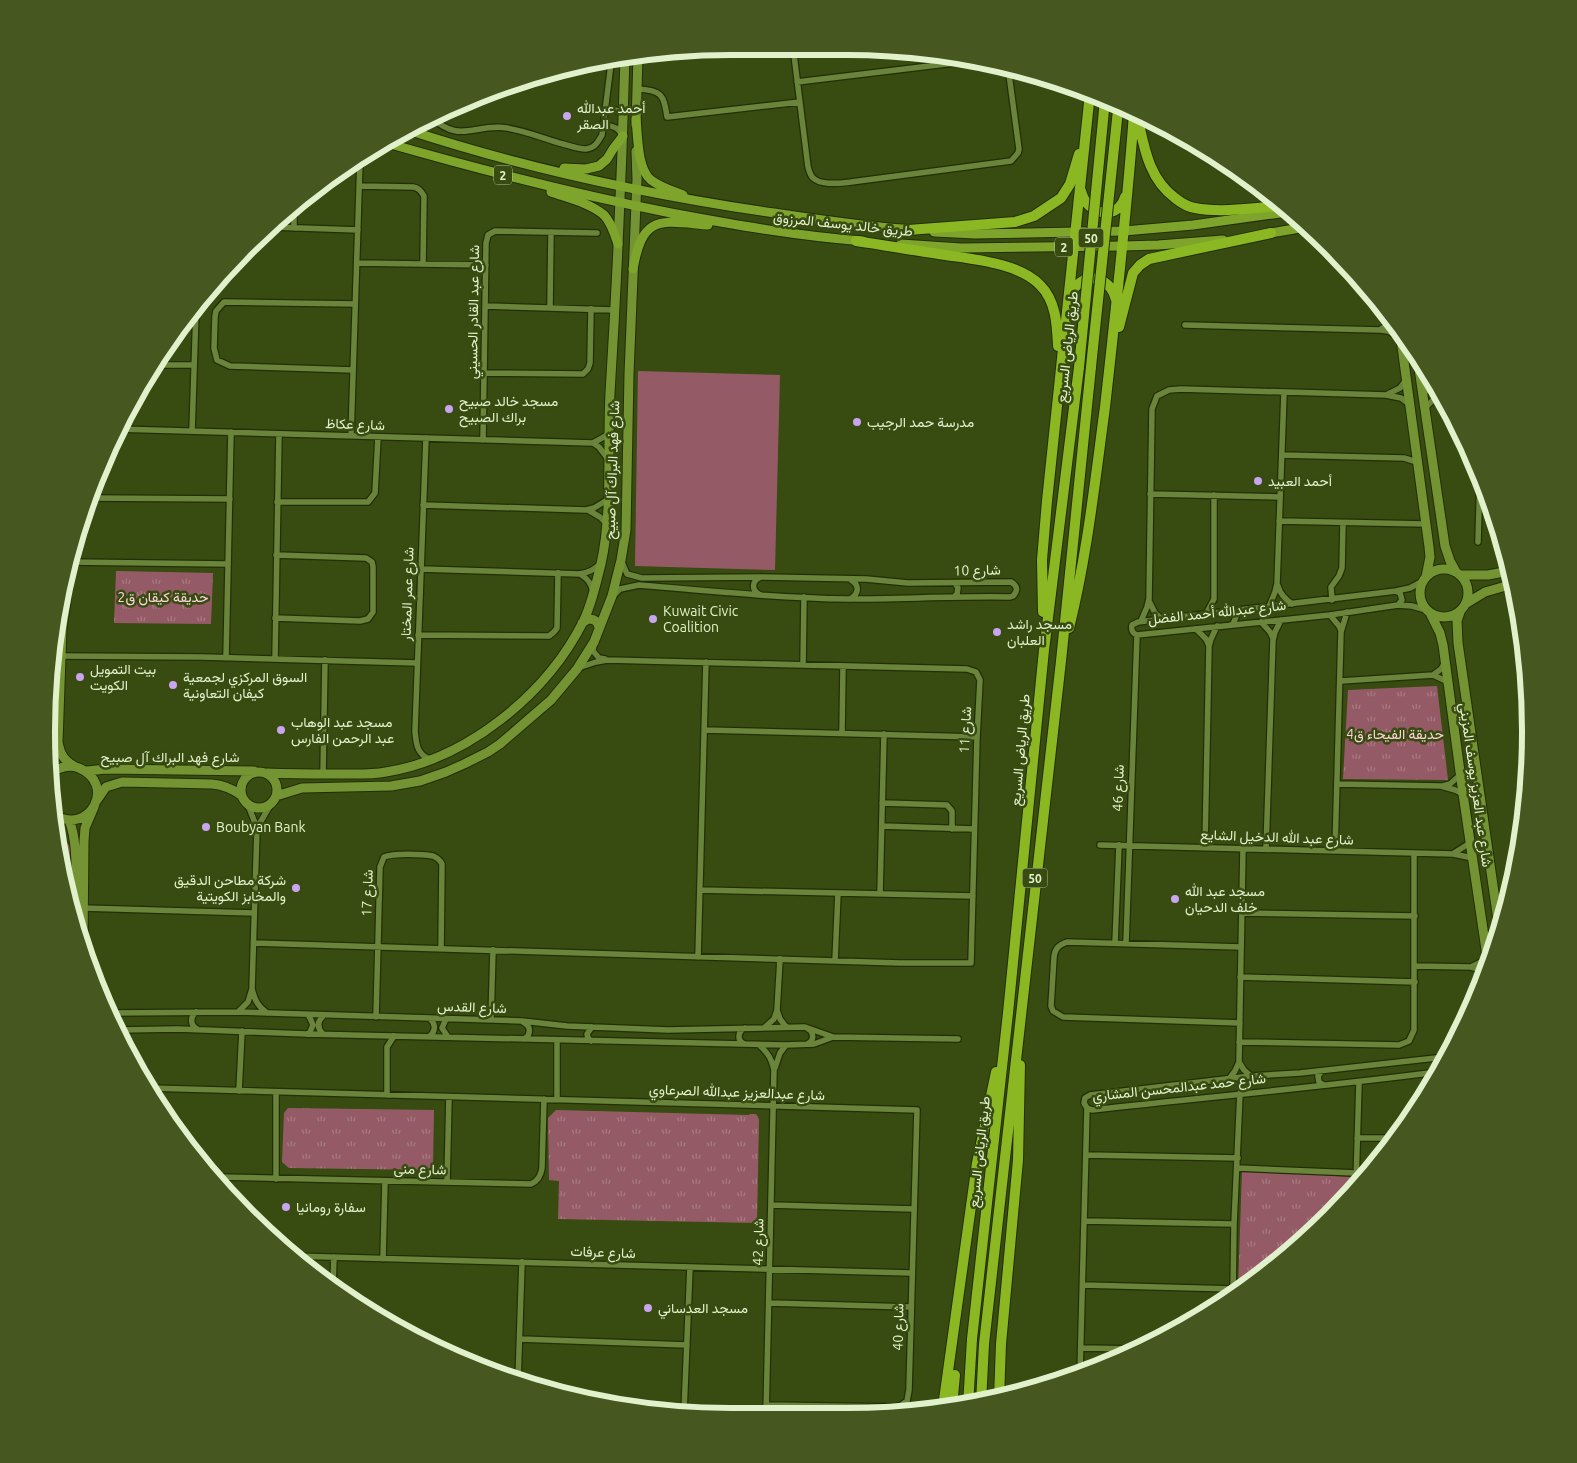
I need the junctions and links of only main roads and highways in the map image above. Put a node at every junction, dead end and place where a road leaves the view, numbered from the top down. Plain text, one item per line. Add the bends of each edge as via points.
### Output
1 (638, 62) edge
2 (625, 64) edge
3 (1090, 101) edge
4 (1104, 106) edge
5 (1117, 112) edge
6 (1089, 114) junction
7 (636, 120) junction
8 (1135, 120) edge
9 (1138, 122) edge
10 (418, 133) edge
11 (623, 136) junction
12 (395, 145) edge
13 (512, 160) junction
14 (519, 179) junction
15 (621, 187) junction
16 (636, 190) junction
17 (1080, 190) junction
18 (1127, 191) junction
19 (620, 203) junction
20 (705, 203) junction
21 (636, 206) junction
22 (1271, 207) edge
23 (1280, 213) edge
24 (745, 227) junction
25 (1298, 228) edge
26 (908, 230) junction
27 (1124, 231) junction
28 (1075, 232) junction
29 (1271, 233) junction
30 (856, 241) junction
31 (618, 244) junction
32 (1123, 246) junction
33 (1074, 247) junction
34 (633, 269) junction
35 (1069, 297) junction
36 (1116, 301) junction
37 (1402, 348) edge
38 (1403, 355) junction
39 (1409, 357) edge
40 (1110, 364) junction
41 (1415, 368) edge
42 (612, 373) junction
43 (629, 374) junction
44 (1420, 375) edge
45 (1406, 377) junction
46 (1059, 382) junction
47 (610, 396) junction
48 (629, 397) junction
49 (1503, 572) edge
50 (1458, 574) junction
51 (1488, 575) junction
52 (1424, 579) junction
53 (1506, 586) edge
54 (1491, 590) junction
55 (591, 603) junction
56 (1467, 603) junction
57 (607, 611) junction
58 (1428, 612) junction
59 (1460, 612) junction
60 (582, 623) junction
61 (599, 629) junction
62 (62, 639) edge
63 (1458, 643) junction
64 (1443, 645) junction
65 (1044, 650) junction
66 (1061, 661) junction
67 (546, 678) junction
68 (561, 688) junction
69 (1469, 724) junction
70 (1454, 727) junction
71 (1472, 742) junction
72 (1457, 747) junction
73 (454, 749) junction
74 (464, 764) junction
75 (74, 766) junction
76 (56, 770) edge
77 (87, 771) junction
78 (254, 771) junction
79 (267, 772) junction
80 (243, 799) junction
81 (274, 800) junction
82 (95, 803) junction
83 (61, 819) edge
84 (69, 820) junction
85 (75, 892) edge
86 (1497, 913) edge
87 (83, 923) edge
88 (1486, 950) edge
89 (1008, 1013) junction
90 (1019, 1031) junction
91 (954, 1334) junction
92 (999, 1390) edge
93 (981, 1394) edge
94 (969, 1396) edge
95 (953, 1399) edge
96 (944, 1400) edge

1 - 7 main road, شارع فهد البراك آل صبيح
2 - 11 main road, شارع فهد البراك آل صبيح
3 - 6 highway
4 - 65 highway, طريق الرياض السريع / 50, bridge via 1079,367
5 - 66 highway, طريق الرياض السريع / 50, bridge
6 - 17 highway
6 - 26 highway via 1070,184 1061,198 1047,208 1015,222
7 - 16 main road, شارع فهد البراك آل صبيح
7 - 20 main road via 641,162 647,176 664,187
8 - 18 highway
9 - 22 highway via 1150,166 1167,192 1179,201 1194,208 1216,210
10 - 13 main road, طريق خالد يوسف المرزوق / 2
11 - 13 main road via 604,162 591,169 567,169
11 - 15 main road, شارع فهد البراك آل صبيح
12 - 14 main road, طريق خالد يوسف المرزوق / 2
13 - 15 main road, طريق خالد يوسف المرزوق / 2
14 - 19 main road, طريق خالد يوسف المرزوق / 2
14 - 31 main road via 597,210 607,219
15 - 16 main road, طريق خالد يوسف المرزوق / 2
15 - 19 main road, شارع فهد البراك آل صبيح
16 - 20 main road, طريق خالد يوسف المرزوق / 2
16 - 21 main road, شارع فهد البراك آل صبيح
17 - 18 highway via 1089,208 1098,212 1117,208
17 - 28 highway
18 - 27 highway
19 - 21 main road, طريق خالد يوسف المرزوق / 2
19 - 31 main road, شارع فهد البراك آل صبيح
20 - 26 main road, طريق خالد يوسف المرزوق / 2
21 - 24 main road, طريق خالد يوسف المرزوق / 2
21 - 34 main road, شارع فهد البراك آل صبيح
23 - 27 main road, طريق خالد يوسف المرزوق / 2
24 - 30 main road, طريق خالد يوسف المرزوق / 2
24 - 34 main road via 655,225 641,239
25 - 29 main road, طريق خالد يوسف المرزوق / 2
26 - 28 main road, طريق خالد يوسف المرزوق / 2 via 975,234
27 - 28 main road, طريق خالد يوسف المرزوق / 2
27 - 32 highway
28 - 33 highway
29 - 32 main road, طريق خالد يوسف المرزوق / 2
29 - 40 highway via 1159,256 1140,265 1129,285
30 - 33 main road, طريق خالد يوسف المرزوق / 2 via 961,248
30 - 46 highway via 987,262 1029,276 1049,296 1055,309
31 - 42 main road, شارع فهد البراك آل صبيح
32 - 33 main road, طريق خالد يوسف المرزوق / 2
32 - 36 highway
33 - 35 highway
34 - 43 main road, شارع فهد البراك آل صبيح
35 - 36 highway via 1078,283 1095,278 1110,286
35 - 46 highway
36 - 40 highway
37 - 38 main road
38 - 39 main road
38 - 45 main road
40 - 66 highway via 1078,594
41 - 45 main road via 1408,369
42 - 43 main road via 614,378 622,381
42 - 47 main road, شارع فهد البراك آل صبيح
43 - 48 main road, شارع فهد البراك آل صبيح
44 - 50 main road via 1445,546
45 - 52 main road via 1430,557
46 - 65 highway via 1042,560
47 - 48 main road via 618,391
47 - 55 main road, شارع فهد البراك آل صبيح via 606,523
48 - 57 main road, شارع فهد البراك آل صبيح via 626,530
49 - 51 main road
50 - 51 main road
50 - 52 main road via 1448,569 1440,570
50 - 56 main road via 1465,580 1469,591
51 - 54 main road via 1484,584
52 - 58 main road via 1420,599
53 - 54 main road
54 - 56 main road
55 - 57 main road via 594,612
55 - 60 main road, شارع فهد البراك آل صبيح
56 - 59 main road
57 - 61 main road, شارع فهد البراك آل صبيح
58 - 59 main road via 1444,618
58 - 64 main road, شارع عبد العزيز يوسف المزيني
59 - 63 main road, شارع عبد العزيز يوسف المزيني
60 - 61 main road via 592,619 598,622
60 - 67 main road, شارع فهد البراك آل صبيح
61 - 68 main road, شارع فهد البراك آل صبيح via 577,669
62 - 75 main road via 58,742 62,756
63 - 64 main road via 1448,638
63 - 69 main road, شارع عبد العزيز يوسف المزيني
64 - 70 main road, شارع عبد العزيز يوسف المزيني
65 - 89 highway, طريق الرياض السريع / 50
66 - 90 highway, طريق الرياض السريع / 50
67 - 68 main road via 549,689
67 - 73 main road, شارع فهد البراك آل صبيح via 490,729
68 - 74 main road, شارع فهد البراك آل صبيح via 500,744
69 - 70 main road via 1464,730
69 - 71 main road, شارع عبد العزيز يوسف المزيني
70 - 72 main road, شارع عبد العزيز يوسف المزيني
71 - 72 main road via 1462,739
71 - 86 main road, شارع عبد العزيز يوسف المزيني
72 - 88 main road, شارع عبد العزيز يوسف المزيني
73 - 74 main road via 464,753
73 - 79 main road, شارع فهد البراك آل صبيح via 388,772 297,775
74 - 81 main road, شارع فهد البراك آل صبيح via 392,786 302,788
75 - 76 main road
75 - 77 main road
77 - 78 main road, شارع فهد البراك آل صبيح
77 - 82 main road via 98,792
78 - 79 main road
78 - 80 main road via 242,780
79 - 81 main road via 278,789
80 - 81 main road via 258,808
80 - 82 main road, شارع فهد البراك آل صبيح via 222,785 122,782 106,787
82 - 84 main road, شارع فهد البراك آل صبيح via 83,817
82 - 87 main road via 84,841
83 - 84 main road
84 - 85 main road via 76,842
89 - 91 highway via 977,1163
89 - 94 highway, طريق الرياض السريع / 50
90 - 92 highway via 1018,1160
90 - 93 highway, طريق الرياض السريع / 50
91 - 95 highway
91 - 96 highway

